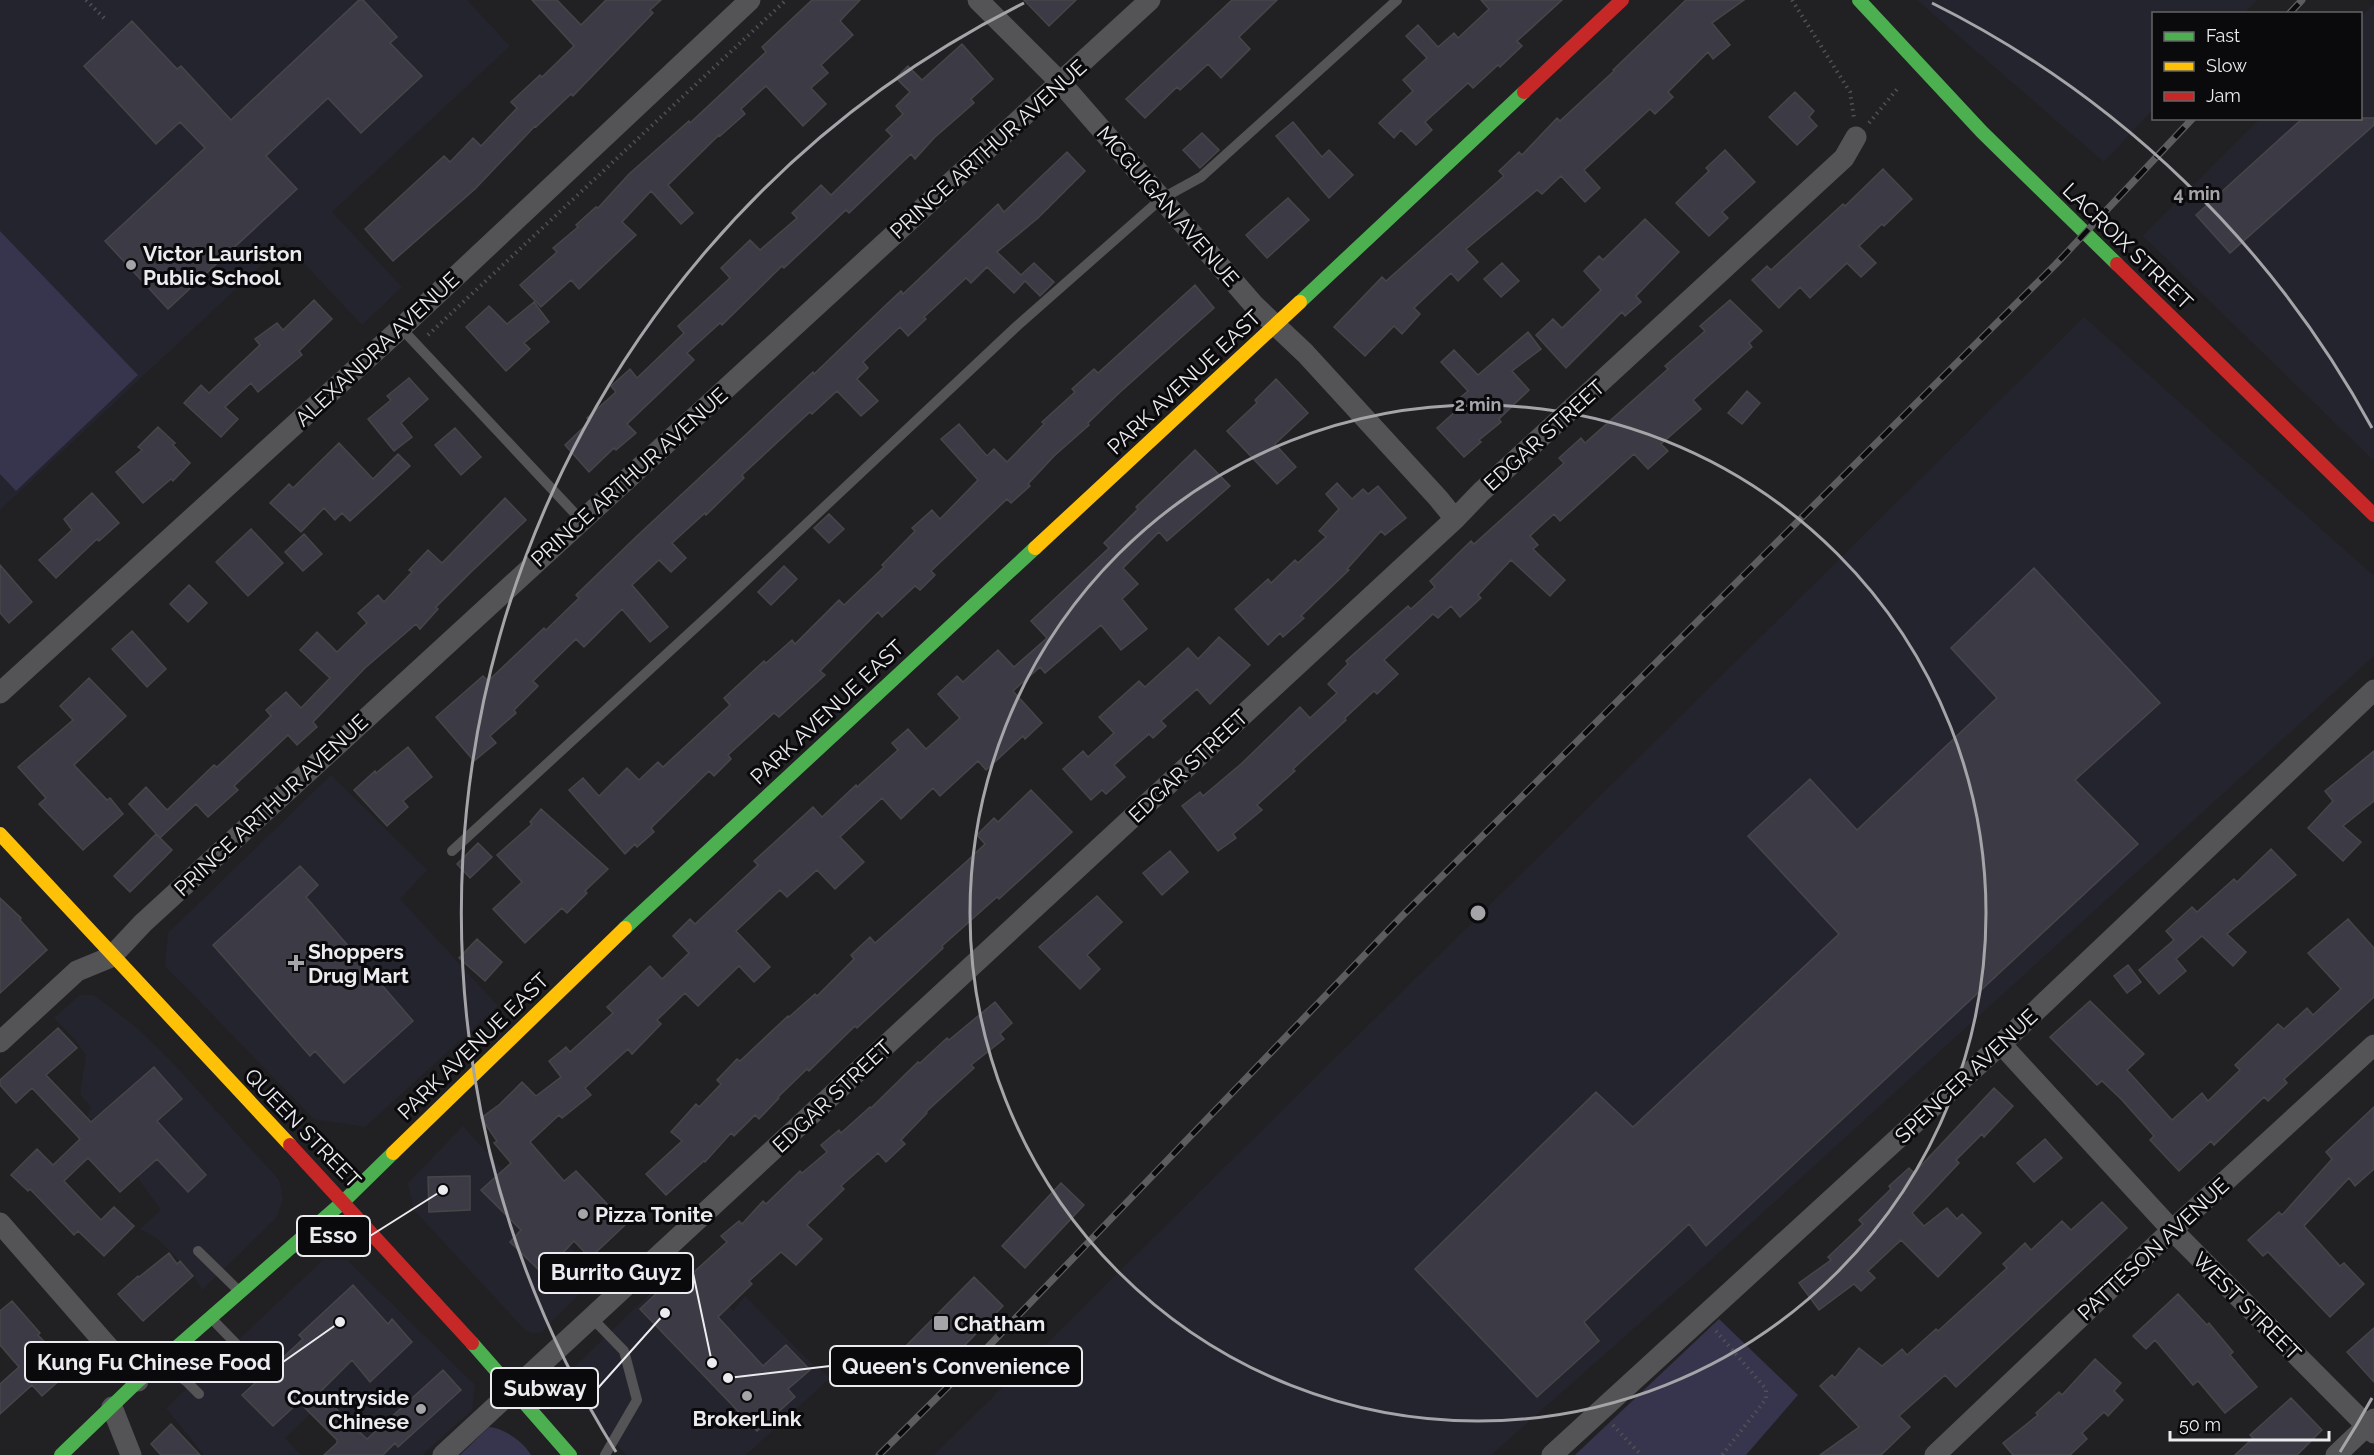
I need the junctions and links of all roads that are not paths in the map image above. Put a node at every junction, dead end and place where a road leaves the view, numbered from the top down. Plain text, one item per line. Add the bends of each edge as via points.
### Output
1 (750, 0) edge
2 (978, 0) edge
3 (1150, 0) edge
4 (1397, 0) edge
5 (1622, 0) edge
6 (1859, 0) edge
7 (1061, 83) junction
8 (1856, 137) road end
9 (1161, 199) junction
10 (1276, 325) junction
11 (401, 328) junction
12 (2374, 516) edge
13 (1455, 519) junction
14 (581, 520) junction
15 (2374, 690) edge
16 (0, 693) edge
17 (0, 834) edge
18 (452, 851) dead end
19 (111, 957) junction
20 (0, 1042) edge
21 (2001, 1044) junction
22 (2374, 1045) edge
23 (344, 1201) junction
24 (0, 1224) edge
25 (2172, 1230) junction
26 (198, 1251) dead end
27 (240, 1291) junction
28 (210, 1317) junction
29 (592, 1318) junction
30 (244, 1352) dead end
31 (159, 1363) junction
32 (138, 1381) junction
33 (514, 1390) junction
34 (199, 1394) dead end
35 (112, 1407) junction
36 (2372, 1426) edge
37 (61, 1455) edge
38 (131, 1455) edge
39 (443, 1455) edge
40 (570, 1455) edge
41 (604, 1455) edge
42 (1552, 1455) edge
43 (1935, 1455) edge
44 (2336, 1455) edge

1 - 11 street, ALEXANDRA AVENUE
2 - 7 street, MCGUIGAN AVENUE
3 - 7 street, PRINCE ARTHUR AVENUE
4 - 9 lane via 1201,177
5 - 10 main road, PARK AVENUE EAST
6 - 12 main road, LACROIX STREET via 1982,132
7 - 9 street, MCGUIGAN AVENUE
7 - 14 street, PRINCE ARTHUR AVENUE
8 - 13 street, EDGAR STREET via 1844,158
9 - 10 street, MCGUIGAN AVENUE
9 - 18 lane via 1017,326
10 - 13 street, MCGUIGAN AVENUE
10 - 23 main road, PARK AVENUE EAST via 608,943
11 - 14 lane
11 - 16 street, ALEXANDRA AVENUE
13 - 29 street, EDGAR STREET
14 - 19 street, PRINCE ARTHUR AVENUE via 143,923
15 - 21 street, SPENCER AVENUE
17 - 19 main road, QUEEN STREET
19 - 20 street via 77,971
19 - 23 main road, QUEEN STREET
21 - 25 street, WEST STREET
21 - 42 street, SPENCER AVENUE
22 - 25 street, PATTESON AVENUE
23 - 27 main road, PARK AVENUE EAST
23 - 33 main road, QUEEN STREET
24 - 32 street
25 - 36 street, WEST STREET
25 - 43 street, PATTESON AVENUE
26 - 27 lane
27 - 28 main road, PARK AVENUE EAST
28 - 30 lane
28 - 31 main road, PARK AVENUE EAST
29 - 33 street, EDGAR STREET
29 - 41 lane via 624,1351 637,1400
31 - 32 main road, PARK AVENUE EAST
31 - 34 lane
32 - 35 main road, PARK AVENUE EAST
33 - 39 street, EDGAR STREET
33 - 40 main road, QUEEN STREET
35 - 37 main road, PARK AVENUE EAST
35 - 38 street
36 - 44 street

